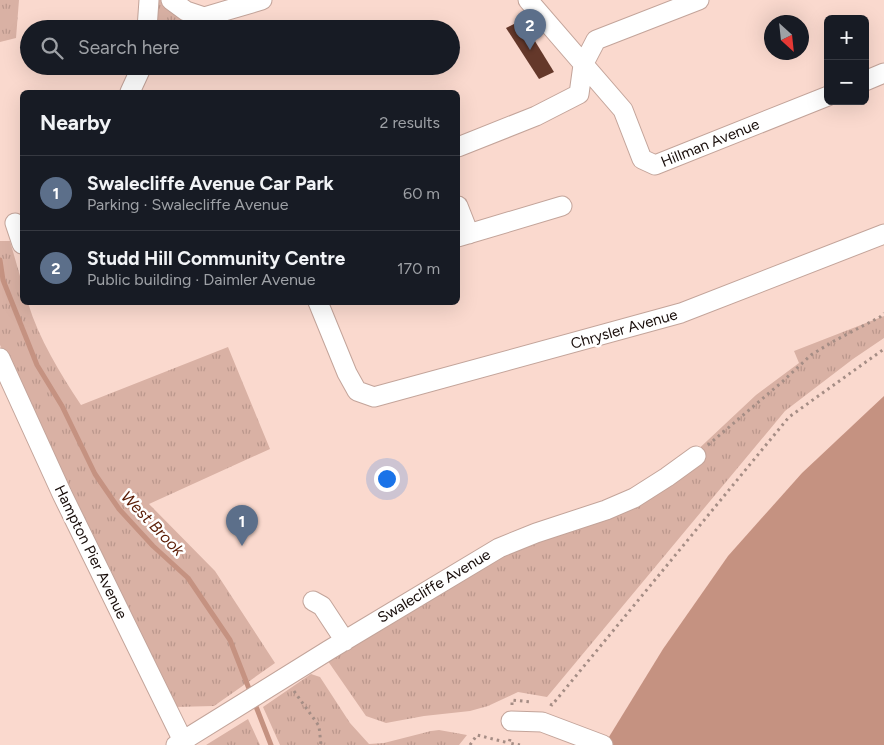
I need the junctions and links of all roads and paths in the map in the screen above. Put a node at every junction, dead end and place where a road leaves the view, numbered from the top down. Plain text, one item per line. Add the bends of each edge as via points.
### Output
1 (149, 0) edge
2 (172, 0) edge
3 (262, 0) edge
4 (528, 0) edge
5 (699, 0) edge
6 (204, 17) junction
7 (148, 20) edge
8 (200, 20) edge
9 (583, 66) junction
10 (884, 73) edge
11 (138, 75) edge
12 (869, 79) edge
13 (131, 90) edge
14 (824, 98) edge
15 (460, 146) edge
16 (562, 206) dead end
17 (460, 218) edge
18 (12, 222) edge
19 (884, 234) edge
20 (463, 236) edge
21 (20, 240) edge
22 (319, 305) edge
23 (884, 313) edge
24 (884, 349) edge
25 (0, 358) edge
26 (696, 456) joint
27 (278, 682) junction
28 (536, 703) dead end
29 (544, 704) dead end
30 (511, 721) junction
31 (509, 743) junction
32 (182, 744) edge
33 (320, 745) edge
34 (470, 745) edge
35 (520, 745) edge
36 (603, 745) edge

1 - 7 street
2 - 6 street via 186,11
3 - 6 street
4 - 9 street, Hillman Avenue
5 - 9 street via 596,40
6 - 8 street
9 - 14 street, Hillman Avenue via 623,110 642,159 656,165
9 - 15 street via 579,94 536,116
10 - 12 street
11 - 13 street
16 - 20 street
17 - 20 street
18 - 21 street
19 - 22 street, Chrysler Avenue via 681,313 374,398 357,391
23 - 26 path via 811,355
24 - 29 path via 789,417 552,705
25 - 32 street, Hampton Pier Avenue
26 - 27 street, Swalecliffe Avenue via 634,498 499,548
27 - 32 street, Swalecliffe Avenue
27 - 33 path via 319,726
28 - 30 path via 512,700
30 - 31 path
30 - 36 street via 542,722
31 - 34 path via 477,735
31 - 35 path

